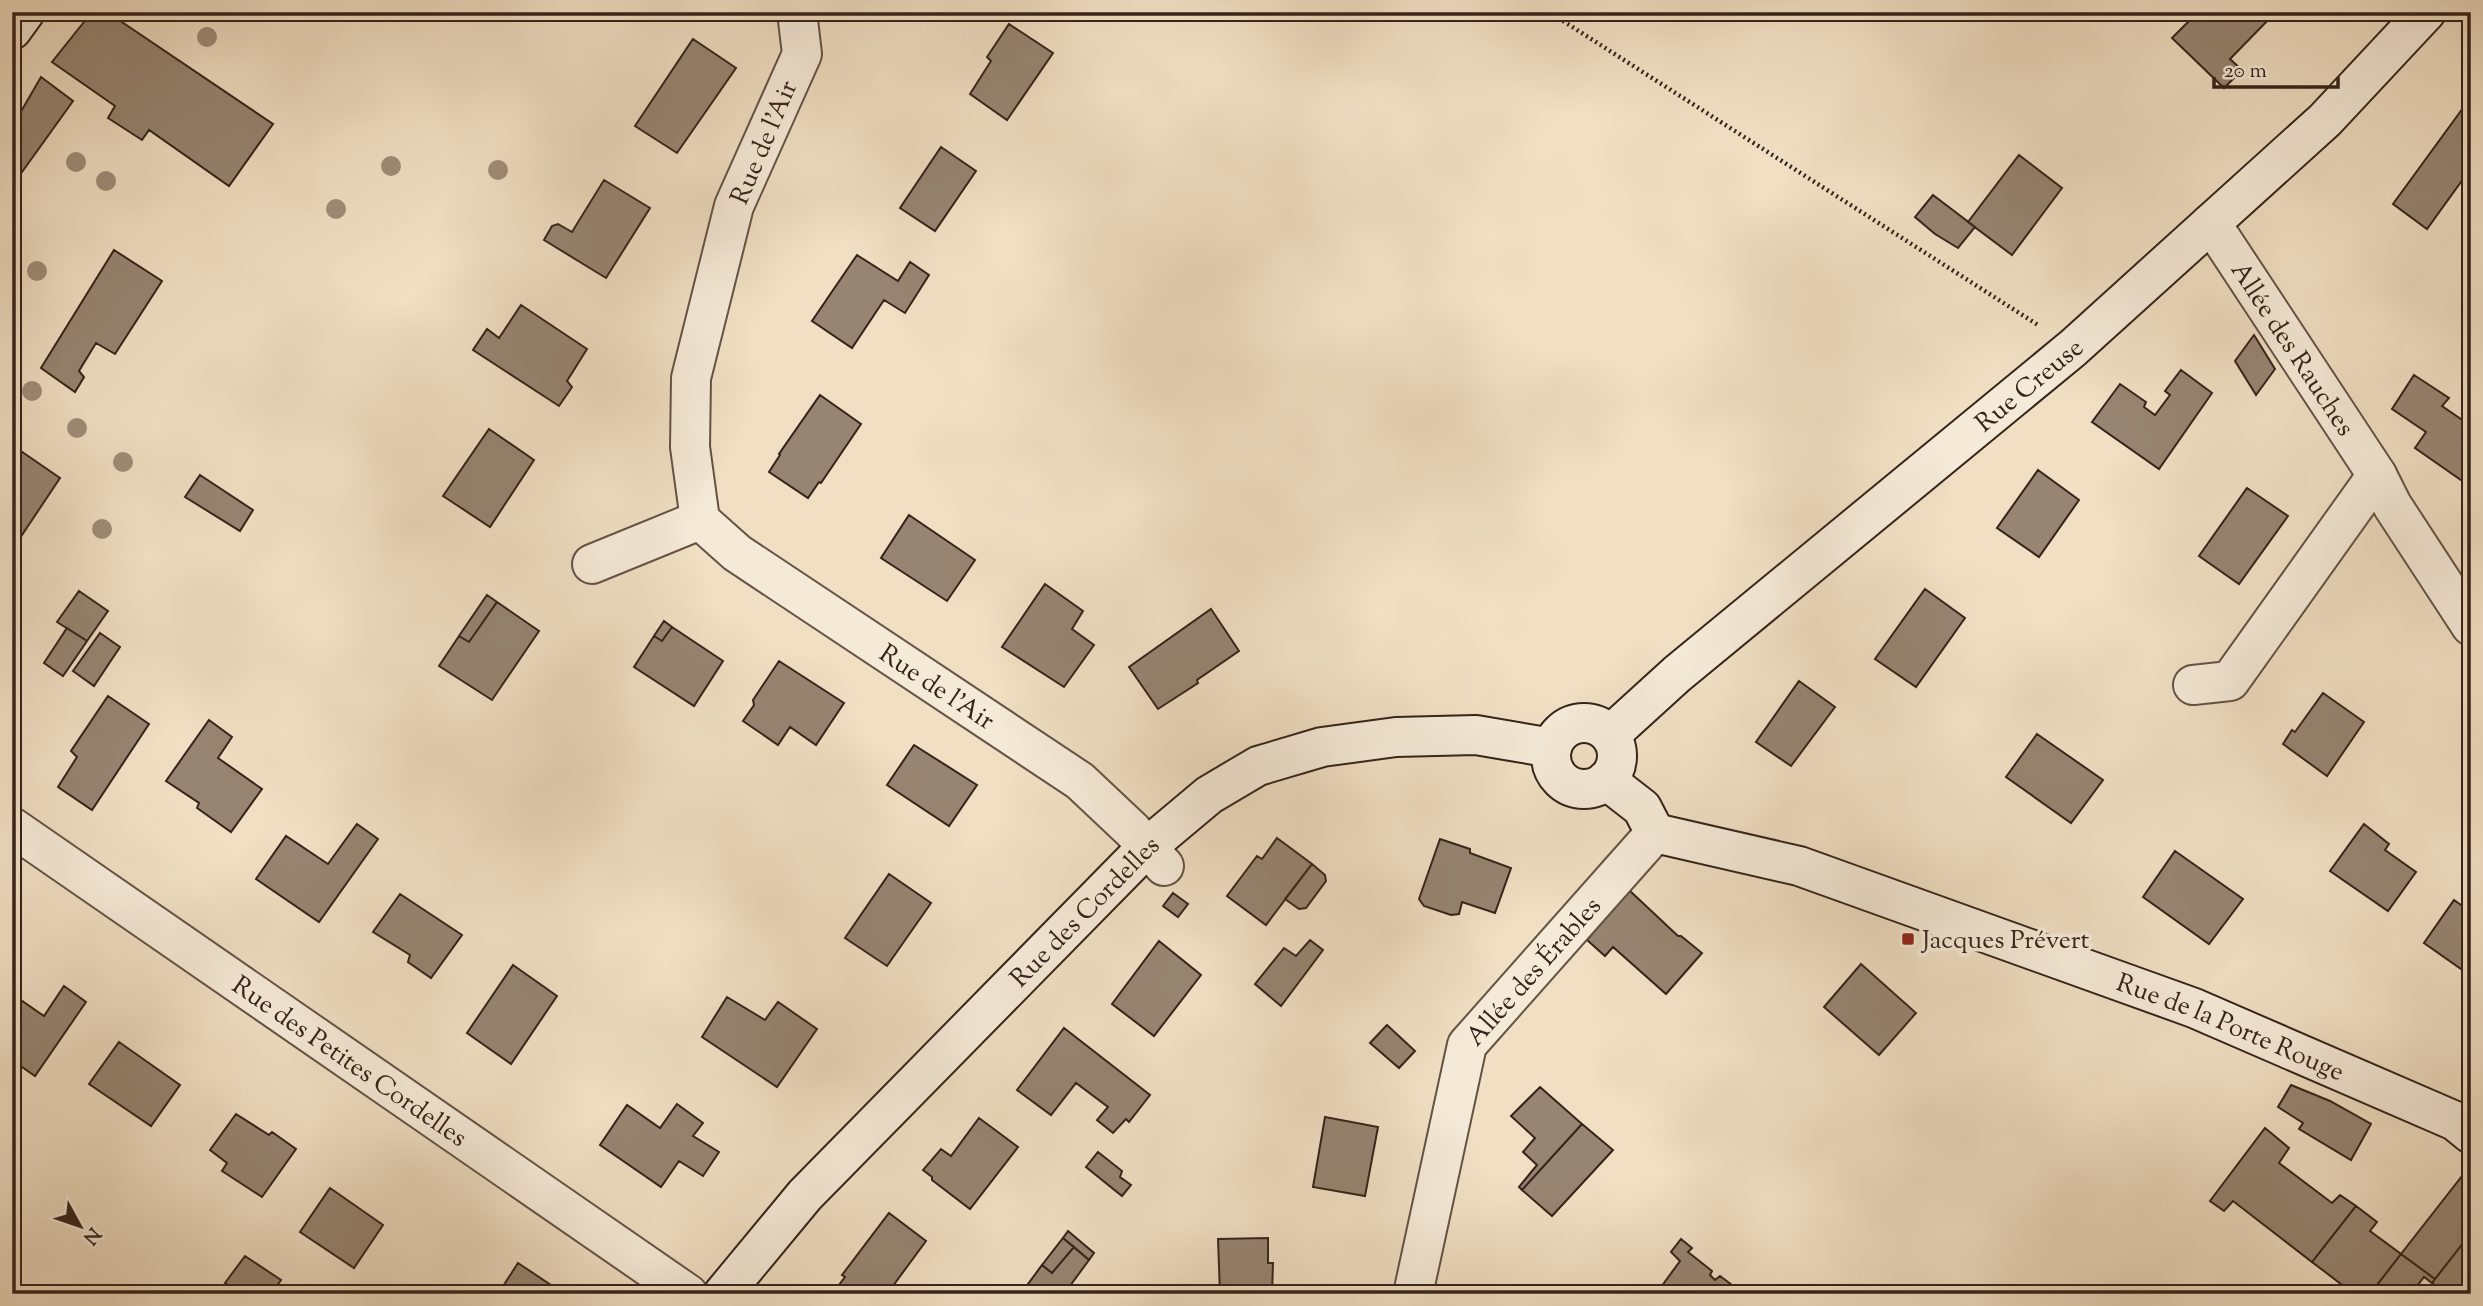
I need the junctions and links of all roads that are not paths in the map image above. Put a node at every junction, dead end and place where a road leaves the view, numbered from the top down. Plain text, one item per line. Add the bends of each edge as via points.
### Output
1 (25, 12) edge
2 (797, 12) edge
3 (2427, 12) edge
4 (12, 30) edge
5 (2211, 223) junction
6 (2377, 475) junction
7 (700, 520) junction
8 (592, 564) dead end
9 (2471, 626) edge
10 (2193, 685) dead end
11 (1610, 735) junction
12 (1552, 748) junction
13 (1606, 780) junction
14 (12, 827) edge
15 (1655, 833) junction
16 (1155, 857) junction
17 (2471, 1134) edge
18 (688, 1294) edge
19 (723, 1294) edge
20 (1413, 1294) edge

1 - 4 street
2 - 7 street, Rue de l'Air via 802,54 734,206 691,378 690,447
3 - 5 street, Rue Creuse via 2325,120
5 - 6 street, Allée des Rauches
5 - 11 street, Rue Creuse via 2073,348 1677,674
6 - 9 street, Allée des Rauches
6 - 10 street via 2230,681
7 - 8 street
7 - 16 street, Rue de l'Air via 737,553 1080,781
11 - 12 street via 1592,724 1572,725
11 - 13 street via 1616,763
12 - 13 street via 1554,769 1567,784 1588,789
12 - 16 street, Rue des Cordelles via 1476,736 1396,737 1322,747 1258,766 1209,795
13 - 15 street via 1642,808
14 - 18 street, Rue des Petites Cordelles
15 - 17 street, Rue de la Porte Rouge via 1784,861 2181,1004 2455,1121
15 - 20 street, Allée des Érables via 1467,1045
16 - 19 street, Rue des Cordelles via 805,1195

